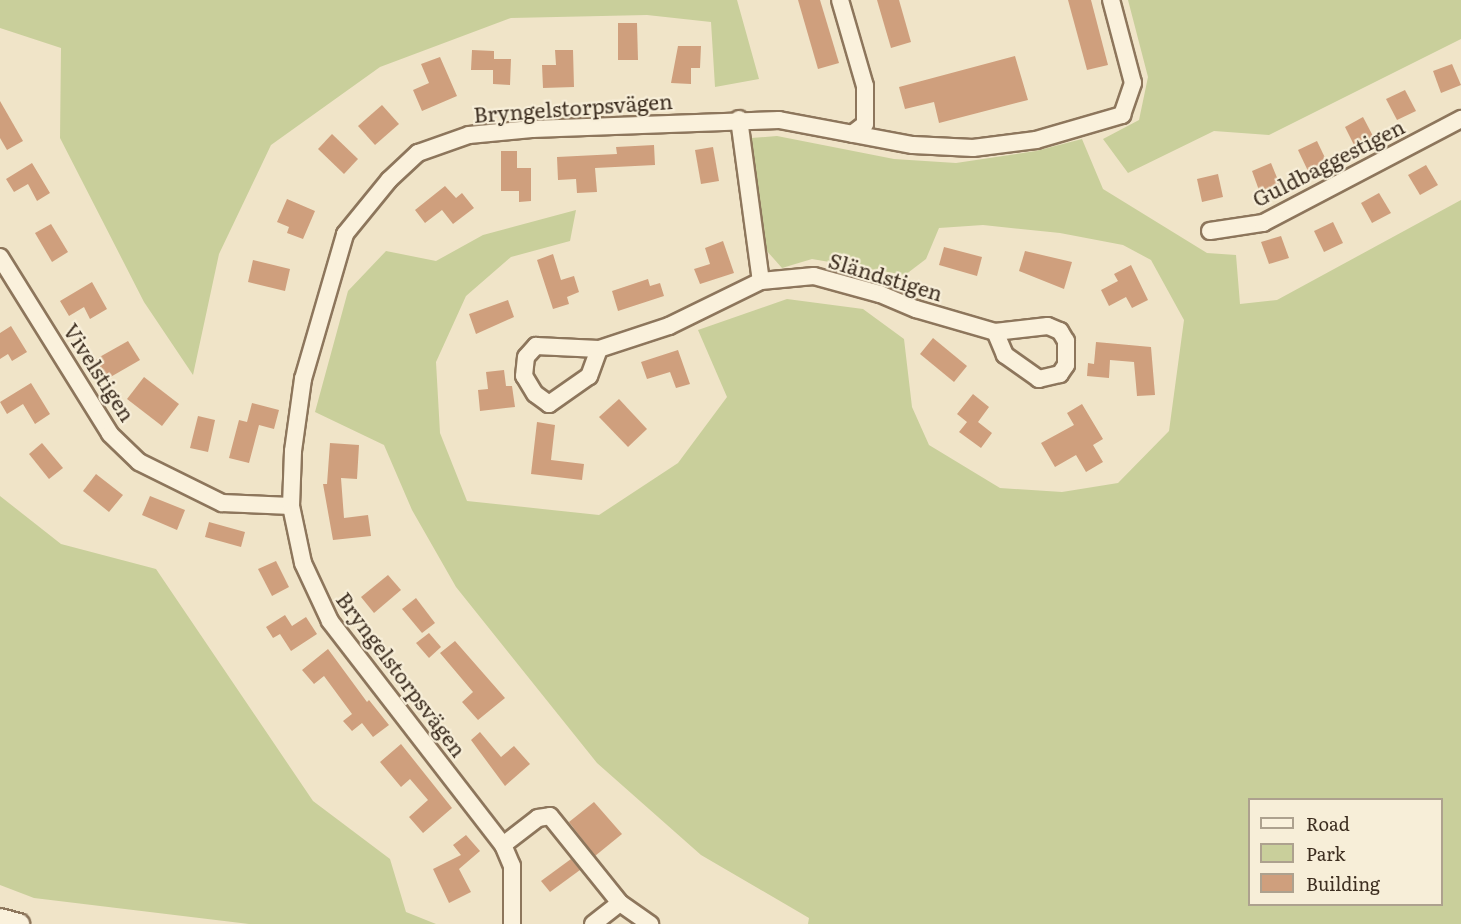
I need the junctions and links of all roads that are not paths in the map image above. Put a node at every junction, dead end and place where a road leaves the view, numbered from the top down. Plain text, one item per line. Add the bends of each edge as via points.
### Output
1 (840, 0) edge
2 (1111, 0) edge
3 (739, 118) junction
4 (1461, 119) edge
5 (852, 134) junction
6 (1210, 231) dead end
7 (0, 257) edge
8 (761, 282) junction
9 (995, 332) dead end
10 (599, 349) junction
11 (291, 506) junction
12 (503, 845) junction
13 (620, 903) junction
14 (0, 919) edge
15 (19, 924) edge
16 (512, 924) edge
17 (593, 924) edge
18 (650, 924) edge

1 - 5 street via 865,86 865,124
2 - 5 street, Bryngelstorpsvägen via 1133,83 1122,115 1036,140 973,148 913,145
3 - 5 street, Bryngelstorpsvägen via 779,120
3 - 8 street
3 - 11 street, Bryngelstorpsvägen via 469,135 418,153 389,180 345,234 303,379 293,451
4 - 6 street, Guldbaggestigen via 1263,223
7 - 11 street, Vivelstigen via 110,434 139,462 222,502
8 - 9 street, Sländstigen via 814,276
8 - 10 street, Sländstigen via 669,326
10 - 10 street, Sländstigen via 537,346 526,357 524,376 535,394 549,404 589,376
11 - 12 street, Bryngelstorpsvägen via 303,563 330,621
12 - 13 street via 538,818 550,816
12 - 16 street, Bryngelstorpsvägen via 512,866
13 - 17 street
13 - 18 street
14 - 15 street

